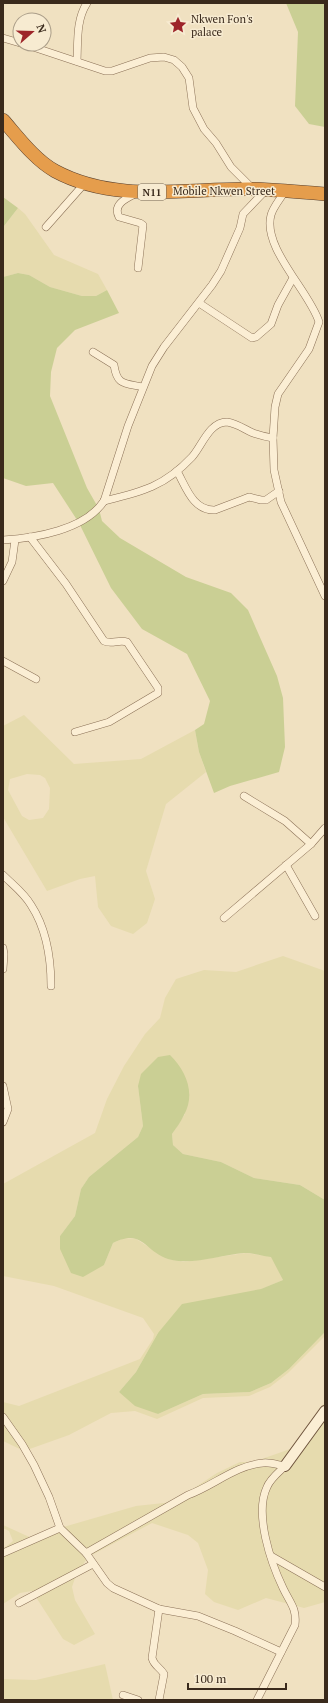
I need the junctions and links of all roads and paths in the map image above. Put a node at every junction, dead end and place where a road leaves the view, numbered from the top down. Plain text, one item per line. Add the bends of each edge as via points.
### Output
1 (87, 3) edge
2 (49, 52) edge
3 (77, 61) junction
4 (3, 120) edge
5 (84, 184) junction
6 (259, 190) junction
7 (285, 191) junction
8 (139, 192) junction
9 (325, 194) edge
10 (46, 227) dead end
11 (138, 268) dead end
12 (293, 278) junction
13 (199, 303) junction
14 (322, 324) edge
15 (93, 352) dead end
16 (143, 387) junction
17 (273, 438) junction
18 (177, 471) junction
19 (278, 492) junction
20 (104, 501) junction
21 (30, 537) junction
22 (3, 540) edge
23 (15, 540) junction
24 (3, 581) edge
25 (325, 596) edge
26 (3, 661) edge
27 (36, 679) dead end
28 (75, 732) dead end
29 (244, 796) dead end
30 (325, 828) edge
31 (311, 844) junction
32 (286, 865) junction
33 (3, 875) edge
34 (315, 916) dead end
35 (224, 918) dead end
36 (3, 948) edge
37 (3, 969) edge
38 (51, 986) dead end
39 (3, 1086) edge
40 (3, 1122) edge
41 (325, 1411) edge
42 (3, 1417) edge
43 (285, 1466) junction
44 (60, 1528) junction
45 (3, 1553) edge
46 (86, 1553) junction
47 (271, 1556) junction
48 (93, 1564) junction
49 (325, 1587) edge
50 (19, 1603) dead end
51 (159, 1609) junction
52 (281, 1652) junction
53 (123, 1695) dead end
54 (138, 1700) edge
55 (159, 1700) edge
56 (257, 1700) edge

1 - 3 street via 79,25
2 - 3 street
3 - 6 street via 112,71 150,58 164,57 174,60 182,67 188,78 197,118 231,167
4 - 5 highway, Mobile Nkwen Street / N11 via 30,150 54,170
5 - 8 highway, Mobile Nkwen Street / N11
5 - 10 street
6 - 7 highway, Mobile Nkwen Street / N11
6 - 8 highway, Mobile Nkwen Street / N11
6 - 13 street via 243,214 240,228 221,271
7 - 9 highway, Mobile Nkwen Street / N11
7 - 12 street via 271,214 270,226 272,238
8 - 11 street via 125,199 116,213 119,217 143,225
12 - 13 street via 271,324 256,337 252,338
12 - 14 street
13 - 16 street via 164,347
14 - 17 street via 309,349 278,394
15 - 16 street via 114,365 117,379 121,382
16 - 20 street
17 - 18 street via 226,422 217,425 210,431 194,456
17 - 19 street
18 - 19 street via 193,501 199,507 208,510 249,498 266,500
18 - 20 street via 152,488
19 - 25 street via 290,524
20 - 21 street via 90,517 79,523
21 - 23 street
21 - 28 street via 66,584 104,641 127,642 158,688 158,694 109,722
22 - 23 street
23 - 24 street via 12,562
26 - 27 street
29 - 31 street via 285,821
30 - 31 street
31 - 32 street
32 - 34 street
32 - 35 street
33 - 38 street via 26,897 40,921 49,958
36 - 37 street
39 - 40 street via 8,1109
41 - 43 street
42 - 44 street via 34,1465
43 - 46 street via 264,1462 235,1471
43 - 47 street via 267,1486 263,1502 264,1533
44 - 45 street
44 - 46 street
46 - 48 street
47 - 49 street
47 - 52 street via 282,1588 295,1610 295,1625
48 - 50 street
48 - 51 street via 113,1588
51 - 52 street via 198,1616
51 - 55 street via 152,1658 164,1674
52 - 56 street
53 - 54 street

